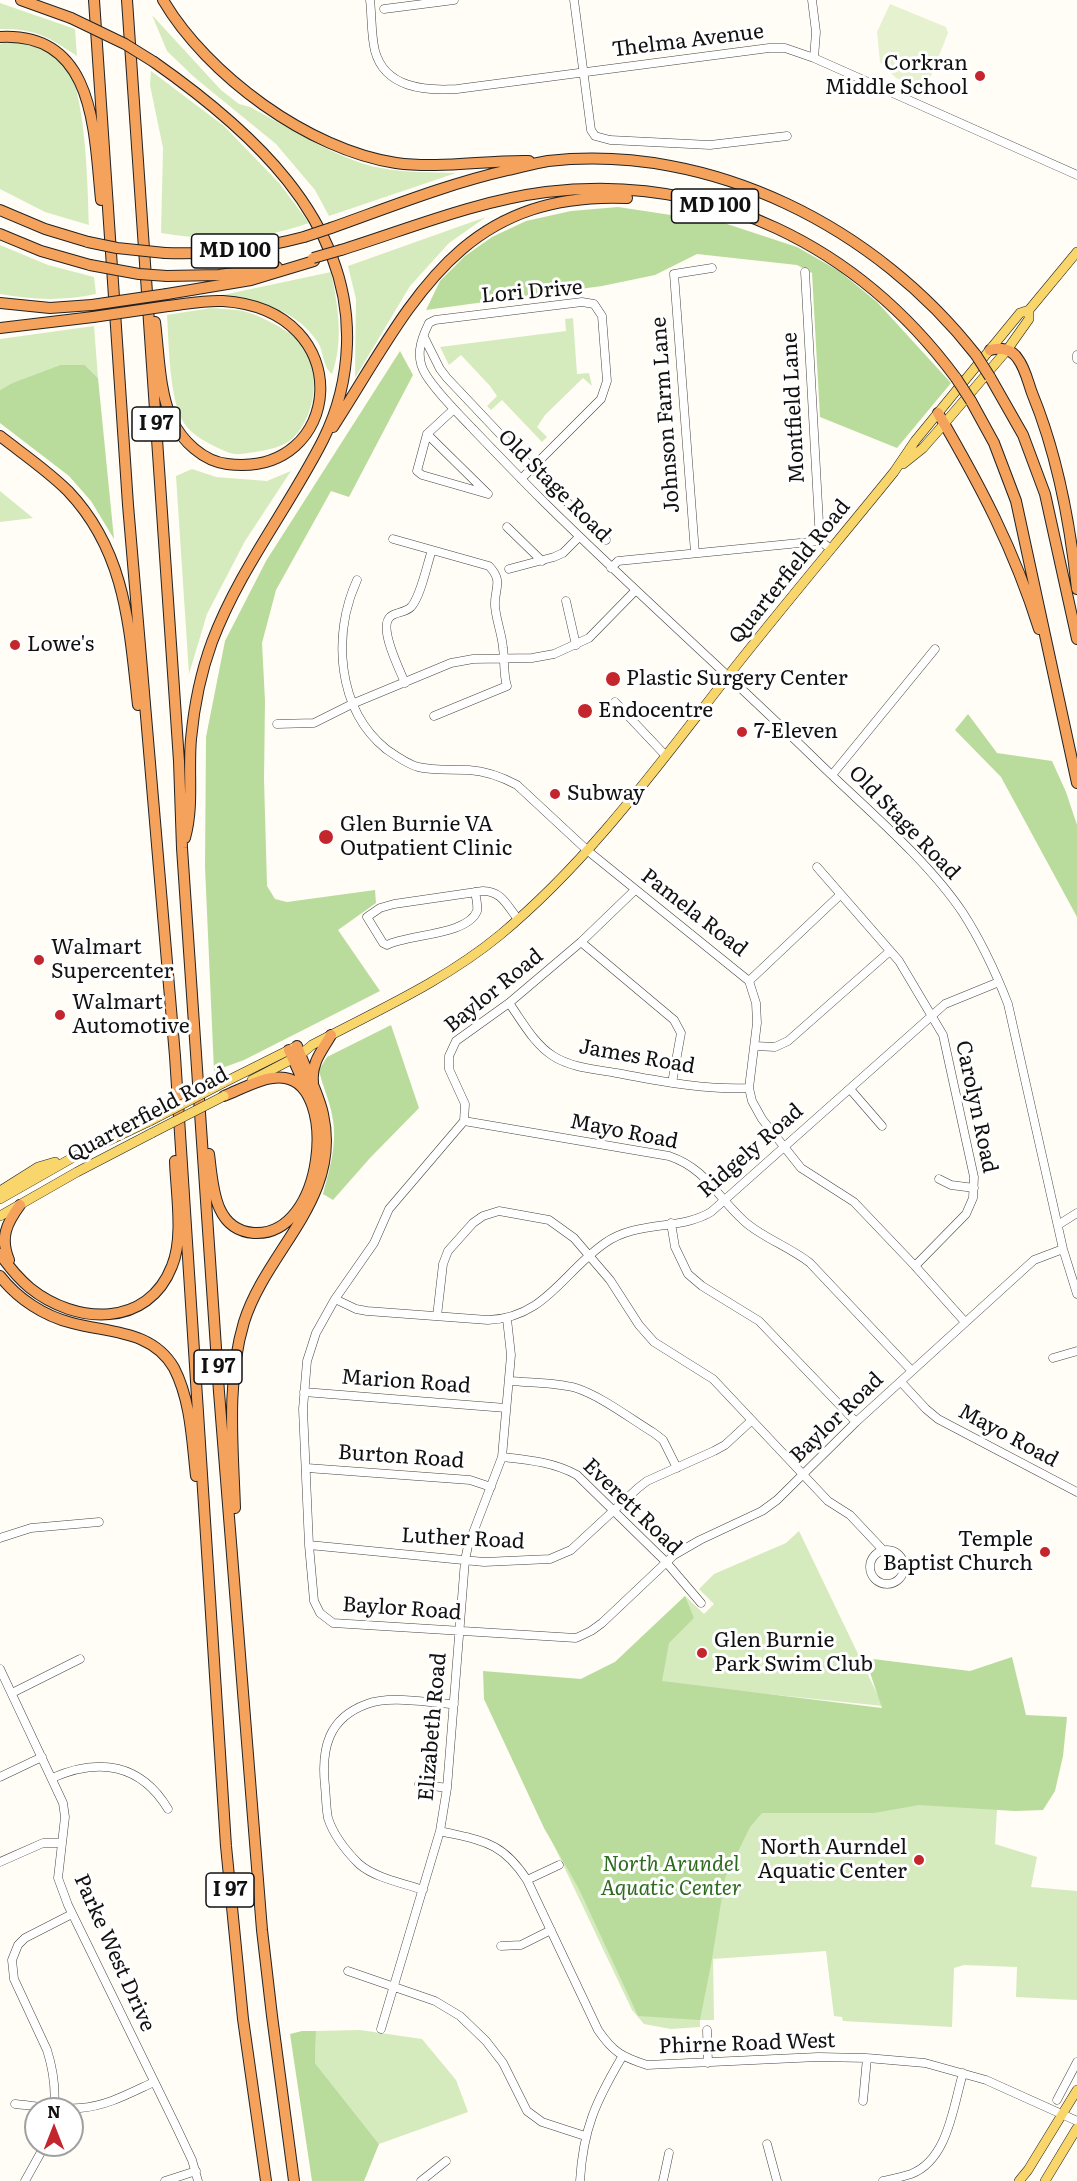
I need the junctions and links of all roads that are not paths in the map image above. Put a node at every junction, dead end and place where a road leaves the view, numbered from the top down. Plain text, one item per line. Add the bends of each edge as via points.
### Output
1 (21, 0) edge
2 (94, 0) edge
3 (126, 0) edge
4 (163, 0) edge
5 (370, 0) edge
6 (454, 0) edge
7 (574, 0) edge
8 (812, 0) edge
9 (384, 9) dead end
10 (0, 37) edge
11 (814, 58) junction
12 (585, 72) junction
13 (787, 136) dead end
14 (547, 161) junction
15 (1077, 175) edge
16 (139, 187) junction
17 (0, 205) edge
18 (0, 210) edge
19 (765, 223) junction
20 (45, 229) junction
21 (0, 234) edge
22 (1077, 252) edge
23 (313, 260) junction
24 (712, 268) dead end
25 (805, 272) dead end
26 (0, 303) edge
27 (1029, 309) junction
28 (93, 311) junction
29 (0, 328) edge
30 (424, 336) junction
31 (990, 350) junction
32 (1006, 350) junction
33 (120, 376) junction
34 (454, 409) junction
35 (938, 413) junction
36 (945, 424) junction
37 (427, 434) junction
38 (0, 436) edge
39 (532, 468) junction
40 (306, 470) junction
41 (894, 472) junction
42 (521, 479) junction
43 (507, 527) dead end
44 (579, 537) junction
45 (393, 539) dead end
46 (606, 540) dead end
47 (819, 541) junction
48 (831, 549) junction
49 (432, 550) junction
50 (695, 553) junction
51 (542, 561) junction
52 (611, 568) junction
53 (509, 569) dead end
54 (357, 580) dead end
55 (1077, 589) edge
56 (635, 591) junction
57 (566, 601) dead end
58 (1077, 639) edge
59 (576, 645) junction
60 (935, 649) dead end
61 (503, 657) junction
62 (728, 675) junction
63 (405, 683) junction
64 (615, 702) dead end
65 (352, 704) junction
66 (434, 716) dead end
67 (277, 724) dead end
68 (1068, 740) junction
69 (666, 756) junction
70 (832, 776) junction
71 (1077, 783) edge
72 (182, 848) junction
73 (588, 851) junction
74 (817, 867) dead end
75 (635, 890) junction
76 (161, 891) junction
77 (475, 892) junction
78 (840, 895) junction
79 (518, 919) junction
80 (581, 942) junction
81 (890, 951) junction
82 (748, 981) junction
83 (999, 982) junction
84 (509, 1003) junction
85 (931, 1016) junction
86 (331, 1035) junction
87 (755, 1046) junction
88 (294, 1052) junction
89 (195, 1054) junction
90 (175, 1056) junction
91 (672, 1083) junction
92 (749, 1088) junction
93 (310, 1089) junction
94 (850, 1089) junction
95 (224, 1096) junction
96 (464, 1121) junction
97 (882, 1126) dead end
98 (783, 1146) junction
99 (72, 1158) junction
100 (939, 1179) dead end
101 (974, 1188) junction
102 (0, 1191) edge
103 (0, 1199) edge
104 (724, 1200) junction
105 (20, 1206) junction
106 (1077, 1213) edge
107 (0, 1216) edge
108 (671, 1223) junction
109 (1058, 1225) junction
110 (1063, 1250) junction
111 (0, 1254) edge
112 (589, 1256) junction
113 (915, 1266) junction
114 (15, 1274) junction
115 (0, 1276) edge
116 (1077, 1294) edge
117 (335, 1299) junction
118 (437, 1316) junction
119 (507, 1319) junction
120 (965, 1322) junction
121 (1077, 1351) edge
122 (1053, 1358) dead end
123 (912, 1371) junction
124 (510, 1381) junction
125 (901, 1382) junction
126 (304, 1392) junction
127 (506, 1408) junction
128 (751, 1421) junction
129 (856, 1422) junction
130 (502, 1457) junction
131 (307, 1468) junction
132 (677, 1468) junction
133 (804, 1475) junction
134 (491, 1486) junction
135 (1077, 1492) edge
136 (614, 1510) junction
137 (99, 1522) dead end
138 (0, 1538) edge
139 (309, 1545) junction
140 (883, 1550) junction
141 (465, 1560) junction
142 (666, 1562) junction
143 (210, 1597) junction
144 (701, 1603) dead end
145 (460, 1631) junction
146 (80, 1659) dead end
147 (0, 1669) edge
148 (243, 1679) junction
149 (12, 1693) junction
150 (454, 1704) junction
151 (42, 1757) junction
152 (0, 1777) edge
153 (52, 1778) junction
154 (419, 1784) dead end
155 (447, 1788) junction
156 (168, 1809) dead end
157 (440, 1831) junction
158 (62, 1843) junction
159 (0, 1862) edge
160 (559, 1865) dead end
161 (527, 1880) junction
162 (423, 1890) junction
163 (72, 1914) junction
164 (551, 1930) junction
165 (501, 1946) dead end
166 (348, 1971) dead end
167 (393, 1987) junction
168 (381, 2029) dead end
169 (707, 2030) dead end
170 (622, 2057) junction
171 (867, 2058) junction
172 (1077, 2062) edge
173 (708, 2063) junction
174 (963, 2073) junction
175 (154, 2082) junction
176 (1077, 2090) edge
177 (54, 2097) edge
178 (1057, 2100) dead end
179 (863, 2101) dead end
180 (15, 2104) dead end
181 (24, 2105) edge
182 (84, 2107) edge
183 (1062, 2114) junction
184 (1077, 2121) edge
185 (1077, 2128) edge
186 (585, 2136) junction
187 (767, 2144) dead end
188 (669, 2152) dead end
189 (38, 2157) edge
190 (447, 2161) dead end
191 (196, 2171) junction
192 (25, 2181) edge
193 (165, 2181) edge
194 (198, 2181) edge
195 (266, 2181) edge
196 (294, 2181) edge
197 (421, 2181) edge
198 (580, 2181) edge
199 (663, 2181) edge
200 (777, 2181) edge
201 (883, 2181) edge
202 (1019, 2181) edge
203 (1045, 2181) edge

1 - 40 highway, bridge via 125,44 201,96 277,167 318,223 341,280 348,332 338,403
2 - 33 highway, I 97
3 - 16 highway, I 97
4 - 14 highway via 189,38 237,85 287,119 337,145 398,163
5 - 12 street, Thelma Avenue via 376,55 381,66 406,85 423,90 457,89
6 - 9 street
7 - 12 street
8 - 11 street
10 - 33 highway via 28,38 53,49 74,69 81,84 91,119
11 - 12 street, Thelma Avenue via 776,48
11 - 15 street, Thelma Avenue
12 - 13 street via 591,130 601,139 710,145
14 - 20 highway, MD 100, bridge via 450,186 304,237 238,251 191,254 117,248
14 - 58 highway, MD 100, bridge via 606,160 672,166 736,183 775,198 876,256 931,303 976,355 1023,435 1045,494
16 - 28 highway, bridge via 163,383 171,419 180,434 205,456 222,463 254,465 295,445 318,410 321,394 317,363 309,346 286,322 271,314 240,304 213,302 168,306
16 - 72 highway, I 97
17 - 20 highway
18 - 20 highway, MD 100
19 - 23 highway, MD 100, bridge via 728,209 667,195 605,189 546,192 488,203
19 - 40 highway via 666,201 605,197 559,202 495,225 456,253 425,286
19 - 68 highway, MD 100, bridge via 825,254 859,277 936,350 971,401 994,443 1016,501
21 - 23 highway, MD 100, bridge via 41,251 139,274 242,273
22 - 27 main road, Quarterfield Road
23 - 28 highway, bridge via 251,280
24 - 50 street, Johnson Farm Lane via 674,274
25 - 47 street, Montfield Lane
26 - 28 highway
27 - 31 main road, Quarterfield Road via 1020,313
27 - 32 main road, Quarterfield Road via 1029,319
28 - 29 highway
30 - 34 street, Old Stage Road via 418,355 426,375
30 - 39 street via 447,378
30 - 39 street, Lori Drive via 429,323 435,320 582,302 598,307 602,316 605,392
31 - 32 highway
31 - 35 main road, Quarterfield Road
32 - 36 main road, Quarterfield Road
32 - 55 highway via 1018,359 1050,444 1067,516
33 - 76 highway, I 97
34 - 37 street
34 - 42 street, Old Stage Road
35 - 36 highway
35 - 41 main road, Quarterfield Road
36 - 41 main road, Quarterfield Road
36 - 68 highway via 1014,558 1038,628
37 - 37 street via 417,471 488,494
38 - 76 highway via 48,473 81,507 104,541 120,581
39 - 42 street, Lori Drive
39 - 46 street
40 - 72 highway via 236,586 211,645 191,739 190,821
41 - 48 main road, Quarterfield Road
42 - 44 street, Old Stage Road
43 - 51 street
44 - 51 street via 563,553
44 - 52 street, Old Stage Road
45 - 49 street
47 - 48 street
47 - 50 street
48 - 62 main road, Quarterfield Road
49 - 61 street via 495,571 499,585 495,604
49 - 63 street via 411,607 386,623 385,633
50 - 52 street via 618,561
51 - 53 street
52 - 56 street, Old Stage Road
54 - 65 street, Pamela Road via 342,642
56 - 59 street via 589,638
56 - 62 street, Old Stage Road
57 - 59 street
59 - 61 street via 532,658
60 - 70 street
61 - 63 street via 451,663
61 - 66 street via 507,686
62 - 69 main road, Quarterfield Road
62 - 70 street, Old Stage Road
63 - 65 street
64 - 69 street
65 - 67 street via 314,723
65 - 73 street, Pamela Road via 371,735 395,756 417,766 469,770 505,779 528,794
68 - 71 highway, MD 100
69 - 73 main road, Quarterfield Road
70 - 83 street, Old Stage Road via 938,880 963,913
72 - 89 highway, I 97
73 - 75 street, Pamela Road
73 - 79 main road, Quarterfield Road
74 - 78 street, Carolyn Road
75 - 80 street, Baylor Road
75 - 82 street, Pamela Road
76 - 90 highway, I 97
77 - 77 street via 475,914 450,931 403,938 387,945 367,917 394,904
77 - 79 street via 500,895
78 - 81 street, Carolyn Road
78 - 82 street
79 - 86 main road, Quarterfield Road via 423,989
80 - 84 street, Baylor Road
80 - 91 street via 674,1020 681,1033
81 - 85 street, Carolyn Road
81 - 87 street via 788,1041 775,1047
82 - 87 street, Pamela Road via 756,1003
83 - 85 street, Ridgely Road via 945,1004
83 - 109 street, Old Stage Road via 1010,1012
84 - 91 street, James Road via 552,1056 569,1064
84 - 96 street, Baylor Road via 461,1035 452,1047 449,1069 465,1104
85 - 94 street, Ridgely Road
85 - 101 street, Carolyn Road via 943,1035 973,1165
86 - 88 main road, Quarterfield Road
86 - 93 highway via 313,1067
87 - 92 street, Pamela Road
88 - 93 highway
88 - 95 main road, Quarterfield Road
88 - 99 main road, Quarterfield Road, bridge
89 - 93 highway via 217,1205 222,1216 249,1233 279,1229 294,1216 306,1196 315,1167 317,1141
89 - 148 highway, I 97
90 - 114 highway via 178,1242 172,1265 159,1288 139,1306 110,1315 94,1314 48,1299
90 - 143 highway, I 97
91 - 92 street, James Road
92 - 98 street via 756,1110
93 - 95 highway via 288,1078 276,1078
93 - 148 highway via 323,1114 326,1131 320,1184 252,1301 236,1358 232,1431
94 - 97 street
94 - 98 street, Ridgely Road
95 - 105 main road, Quarterfield Road, bridge
96 - 104 street, Mayo Road via 669,1156 692,1166
96 - 117 street, Baylor Road via 389,1209 374,1243
98 - 104 street, Ridgely Road
98 - 113 street via 801,1168 854,1202
99 - 102 main road via 38,1167
99 - 103 main road, Quarterfield Road
100 - 101 street
101 - 113 street, Carolyn Road via 966,1214
104 - 108 street, Ridgely Road via 702,1217
104 - 123 street, Mayo Road via 745,1223 810,1263
105 - 107 main road, Quarterfield Road
105 - 114 highway via 10,1218 3,1238
106 - 109 street
108 - 112 street, Ridgely Road via 621,1234
108 - 129 street via 675,1247 688,1274 759,1321
109 - 110 street, Old Stage Road
110 - 116 street, Old Stage Road
110 - 120 street, Baylor Road via 1034,1260
111 - 114 highway
112 - 118 street via 574,1238 549,1220 490,1213 474,1222 448,1251
112 - 119 street, Ridgely Road via 539,1304
112 - 128 street via 654,1342 713,1379
113 - 120 street
115 - 143 highway via 19,1296 43,1312 73,1324 139,1338 164,1355 172,1366 188,1415
117 - 118 street, Ridgely Road via 367,1311
117 - 126 street, Baylor Road via 310,1346
118 - 119 street, Ridgely Road
119 - 124 street, Elizabeth Road
120 - 123 street, Baylor Road
121 - 122 street
123 - 125 street, Baylor Road
124 - 127 street, Elizabeth Road
124 - 132 street via 561,1385 594,1397 663,1440
125 - 129 street, Baylor Road
125 - 135 street, Mayo Road via 938,1419
126 - 127 street, Marion Road
126 - 131 street, Baylor Road
127 - 130 street, Elizabeth Road
128 - 132 street, Luther Road via 724,1445
128 - 133 street
129 - 133 street, Baylor Road
130 - 134 street, Elizabeth Road
130 - 136 street, Everett Road via 545,1462 566,1469
131 - 134 street, Burton Road via 470,1480
131 - 139 street, Baylor Road
132 - 136 street, Luther Road via 647,1481
133 - 140 street
133 - 142 street, Baylor Road via 762,1511 683,1549
134 - 141 street, Elizabeth Road
136 - 141 street, Luther Road via 561,1556 539,1561
136 - 142 street, Everett Road
137 - 138 street via 31,1528
139 - 141 street, Luther Road
139 - 145 street, Baylor Road via 314,1601 320,1613 333,1623
140 - 140 street via 896,1552 903,1562 902,1574 893,1583 880,1582 871,1573 871,1561
141 - 145 street, Elizabeth Road
142 - 144 street, Everett Road
142 - 145 street, Baylor Road via 602,1623 576,1638
143 - 195 highway, I 97 via 233,1922
145 - 150 street, Elizabeth Road
146 - 149 street
147 - 149 street, Parke West Drive
148 - 196 highway, I 97 via 263,1941
149 - 151 street, Parke West Drive
150 - 155 street, Elizabeth Road
150 - 162 street via 388,1700 368,1703 346,1714 325,1746 328,1818 342,1844 360,1865 387,1879
151 - 152 street
151 - 153 street, Parke West Drive
153 - 156 street via 80,1768 118,1768 149,1785
153 - 158 street, Parke West Drive via 63,1803
154 - 155 street
155 - 157 street, Elizabeth Road
157 - 161 street via 495,1846 518,1866
157 - 162 street, Elizabeth Road
158 - 159 street via 43,1843
158 - 163 street, Parke West Drive via 58,1878
160 - 161 street
161 - 164 street
162 - 167 street, Elizabeth Road
163 - 175 street, Parke West Drive
163 - 177 street via 25,1938 12,1960 14,1979 49,2056
164 - 165 street via 521,1945
164 - 170 street via 598,2030
166 - 167 street
167 - 168 street, Elizabeth Road
167 - 186 street via 435,2001 460,2016 502,2063 527,2111 549,2125
169 - 173 street
170 - 173 street, Phirne Road West via 647,2065
170 - 186 street via 595,2105
171 - 173 street, Phirne Road West
171 - 174 street, Phirne Road West via 925,2063
171 - 179 street
172 - 178 street
174 - 183 street, Phirne Road West
174 - 201 street via 936,2155 911,2174
175 - 182 street via 123,2097
175 - 191 street, Parke West Drive
176 - 183 main road
180 - 181 street
183 - 184 street, Phirne Road West
183 - 202 main road
185 - 203 main road
186 - 198 street
187 - 200 street
188 - 199 street
189 - 192 street
190 - 197 street
191 - 193 street
191 - 194 street, Parke West Drive

